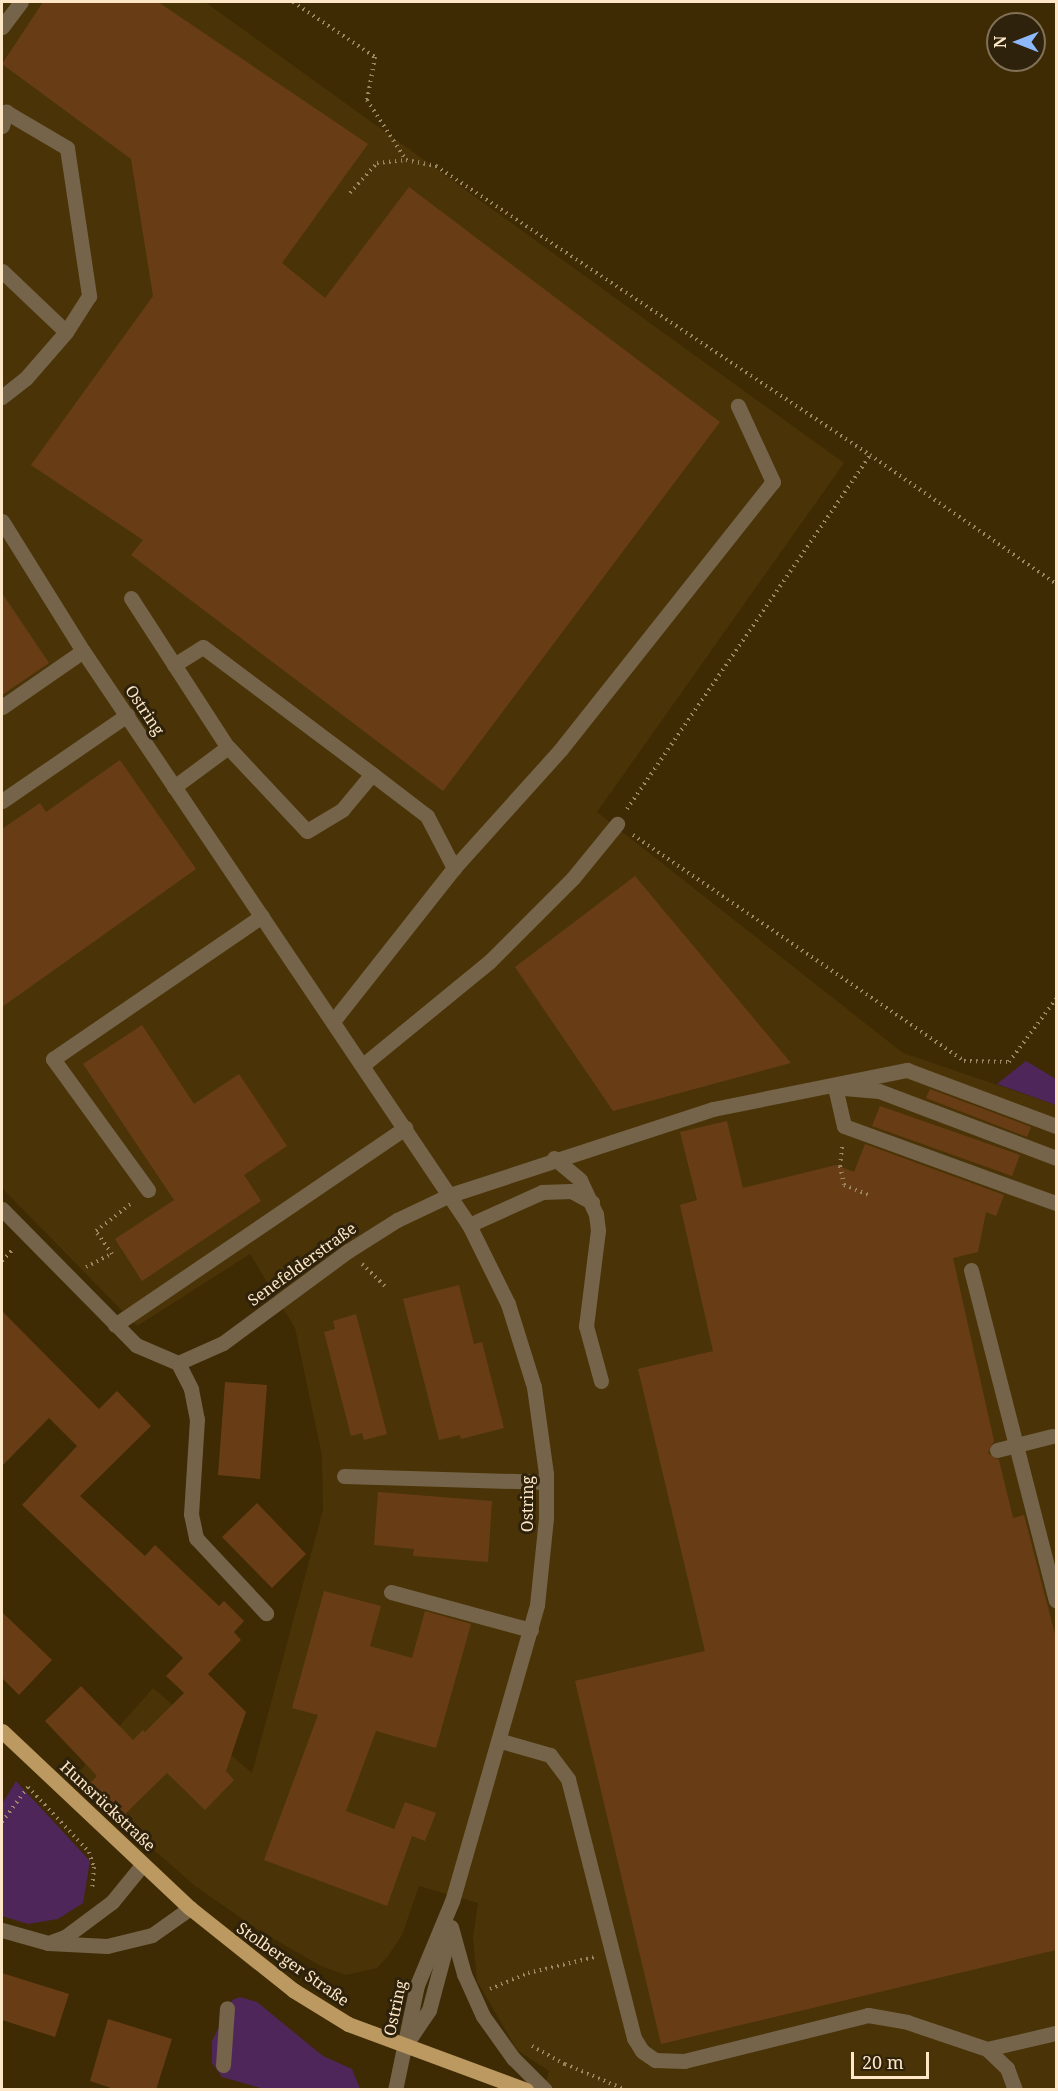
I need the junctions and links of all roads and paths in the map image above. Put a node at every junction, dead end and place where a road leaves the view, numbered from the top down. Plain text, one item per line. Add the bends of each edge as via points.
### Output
1 (21, 2) edge
2 (293, 2) edge
3 (2, 27) edge
4 (2, 126) edge
5 (406, 160) junction
6 (350, 193) dead end
7 (2, 271) edge
8 (66, 332) junction
9 (2, 397) edge
10 (738, 406) dead end
11 (870, 455) junction
12 (2, 521) edge
13 (1056, 584) edge
14 (130, 598) dead end
15 (83, 651) junction
16 (174, 665) junction
17 (2, 707) edge
18 (127, 716) junction
19 (228, 748) junction
20 (372, 774) junction
21 (174, 787) junction
22 (2, 801) edge
23 (617, 824) junction
24 (454, 868) junction
25 (262, 916) junction
26 (1056, 999) edge
27 (333, 1021) junction
28 (363, 1065) junction
29 (835, 1087) junction
30 (844, 1126) junction
31 (1056, 1126) edge
32 (405, 1128) junction
33 (554, 1158) junction
34 (1056, 1158) edge
35 (148, 1190) joint
36 (450, 1195) junction
37 (869, 1195) dead end
38 (592, 1202) junction
39 (1056, 1203) edge
40 (2, 1209) edge
41 (469, 1225) junction
42 (348, 1251) junction
43 (971, 1270) dead end
44 (67, 1276) junction
45 (387, 1288) dead end
46 (116, 1325) junction
47 (178, 1364) junction
48 (601, 1381) dead end
49 (1052, 1436) dead end
50 (1019, 1444) junction
51 (997, 1450) dead end
52 (344, 1476) dead end
53 (546, 1482) junction
54 (1052, 1557) edge
55 (391, 1592) dead end
56 (1056, 1600) edge
57 (266, 1613) dead end
58 (531, 1630) junction
59 (2, 1731) edge
60 (501, 1741) junction
61 (42, 1770) junction
62 (28, 1787) junction
63 (2, 1822) edge
64 (143, 1864) junction
65 (87, 1899) dead end
66 (452, 1901) junction
67 (190, 1908) junction
68 (451, 1928) junction
69 (2, 1930) edge
70 (48, 1943) junction
71 (613, 1952) junction
72 (493, 2001) dead end
73 (227, 2008) dead end
74 (1056, 2033) edge
75 (527, 2042) dead end
76 (405, 2047) junction
77 (987, 2049) junction
78 (223, 2065) dead end
79 (395, 2090) edge
80 (526, 2090) edge
81 (545, 2090) edge
82 (626, 2090) edge
83 (1015, 2090) edge

1 - 3 street
2 - 5 path via 375,57 367,100
4 - 8 street via 6,112 67,148 89,296
5 - 6 path via 377,164
5 - 11 path via 436,166
7 - 8 street
8 - 9 street via 26,378
10 - 24 street via 773,482 561,749
11 - 13 path
11 - 23 path
12 - 15 street, Ostring
14 - 16 street
15 - 17 street
15 - 18 street, Ostring
16 - 19 street
16 - 20 street via 203,647
18 - 21 street, Ostring
18 - 22 street
19 - 20 street via 307,831 342,810
19 - 21 street
20 - 24 street via 428,816
21 - 25 street, Ostring
23 - 26 path via 964,1061 1009,1062
23 - 28 street via 573,878 489,961
24 - 27 street
25 - 27 street, Ostring
25 - 35 street via 53,1059
27 - 28 street, Ostring
28 - 32 street, Ostring
29 - 30 street
29 - 31 street via 907,1070
29 - 33 street, Senefelderstraße via 713,1109
29 - 34 street via 879,1091
30 - 37 path via 840,1166 844,1185
30 - 39 street
32 - 36 street, Ostring
32 - 46 street
33 - 36 street, Senefelderstraße
33 - 38 street via 580,1180
35 - 44 path via 96,1231 112,1254
36 - 41 street, Ostring
36 - 42 street, Senefelderstraße
38 - 41 street via 570,1191 542,1192
38 - 48 street via 598,1230 586,1326
40 - 44 street
41 - 53 street, Ostring via 499,1284 523,1345 542,1430
42 - 45 path
42 - 47 street, Senefelderstraße via 223,1343
43 - 50 street
44 - 46 street
46 - 47 street via 152,1355
47 - 57 street via 191,1389 197,1419 191,1514 196,1538
49 - 50 street
50 - 51 street
50 - 54 street
52 - 53 street
53 - 58 street, Ostring via 543,1562
54 - 56 street
55 - 58 street
58 - 60 street, Ostring
59 - 61 main road, Hunsrückstraße
60 - 66 street, Ostring
60 - 71 street via 550,1755 568,1779
61 - 62 path
61 - 64 main road, Hunsrückstraße
62 - 63 path
62 - 65 path via 89,1852 94,1867 92,1891
64 - 67 main road, Hunsrückstraße
64 - 70 street via 112,1902 65,1937
66 - 68 street, Ostring
66 - 76 street, Ostring via 417,1985
67 - 70 street via 170,1924 132,1943
67 - 76 main road, Stolberger Straße via 293,1990 348,2024
68 - 76 street, Ostring via 429,2010
68 - 81 street via 464,1974 483,2016 513,2058
69 - 70 street
71 - 72 path via 528,1974 486,1992
71 - 77 street via 634,2038 642,2051 655,2060 684,2061 868,2015 907,2022
73 - 78 street
74 - 77 street
75 - 82 path via 565,2064
76 - 79 street
76 - 80 main road, Stolberger Straße
77 - 83 street via 1006,2068

